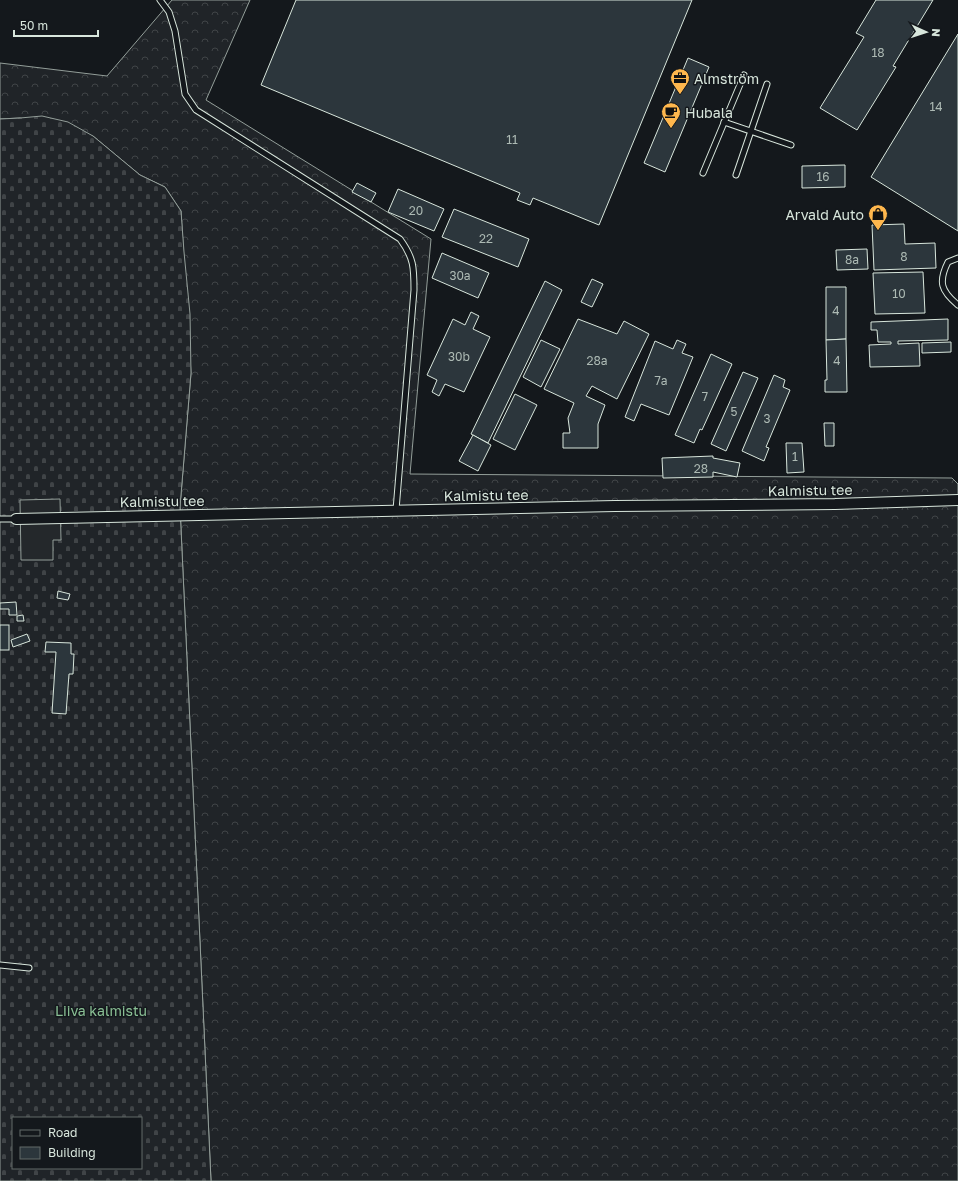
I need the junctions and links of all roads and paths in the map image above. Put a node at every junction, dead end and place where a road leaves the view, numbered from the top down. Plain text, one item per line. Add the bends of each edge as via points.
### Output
1 (160, 0) edge
2 (744, 75) dead end
3 (767, 84) dead end
4 (724, 122) junction
5 (751, 131) junction
6 (791, 145) dead end
7 (703, 173) dead end
8 (736, 175) dead end
9 (958, 258) edge
10 (958, 305) edge
11 (958, 500) edge
12 (396, 510) junction
13 (0, 519) edge
14 (16, 519) joint
15 (0, 965) edge
16 (29, 968) dead end

1 - 12 lane via 169,12 175,31 185,94 196,110 400,239 409,251 414,270 414,290
2 - 4 lane
3 - 5 lane
4 - 5 lane
4 - 7 lane
5 - 6 lane
5 - 8 lane
9 - 10 lane via 948,262 942,283 944,291
11 - 12 street, Kalmistu tee
12 - 14 street, Kalmistu tee
13 - 14 lane
15 - 16 lane

